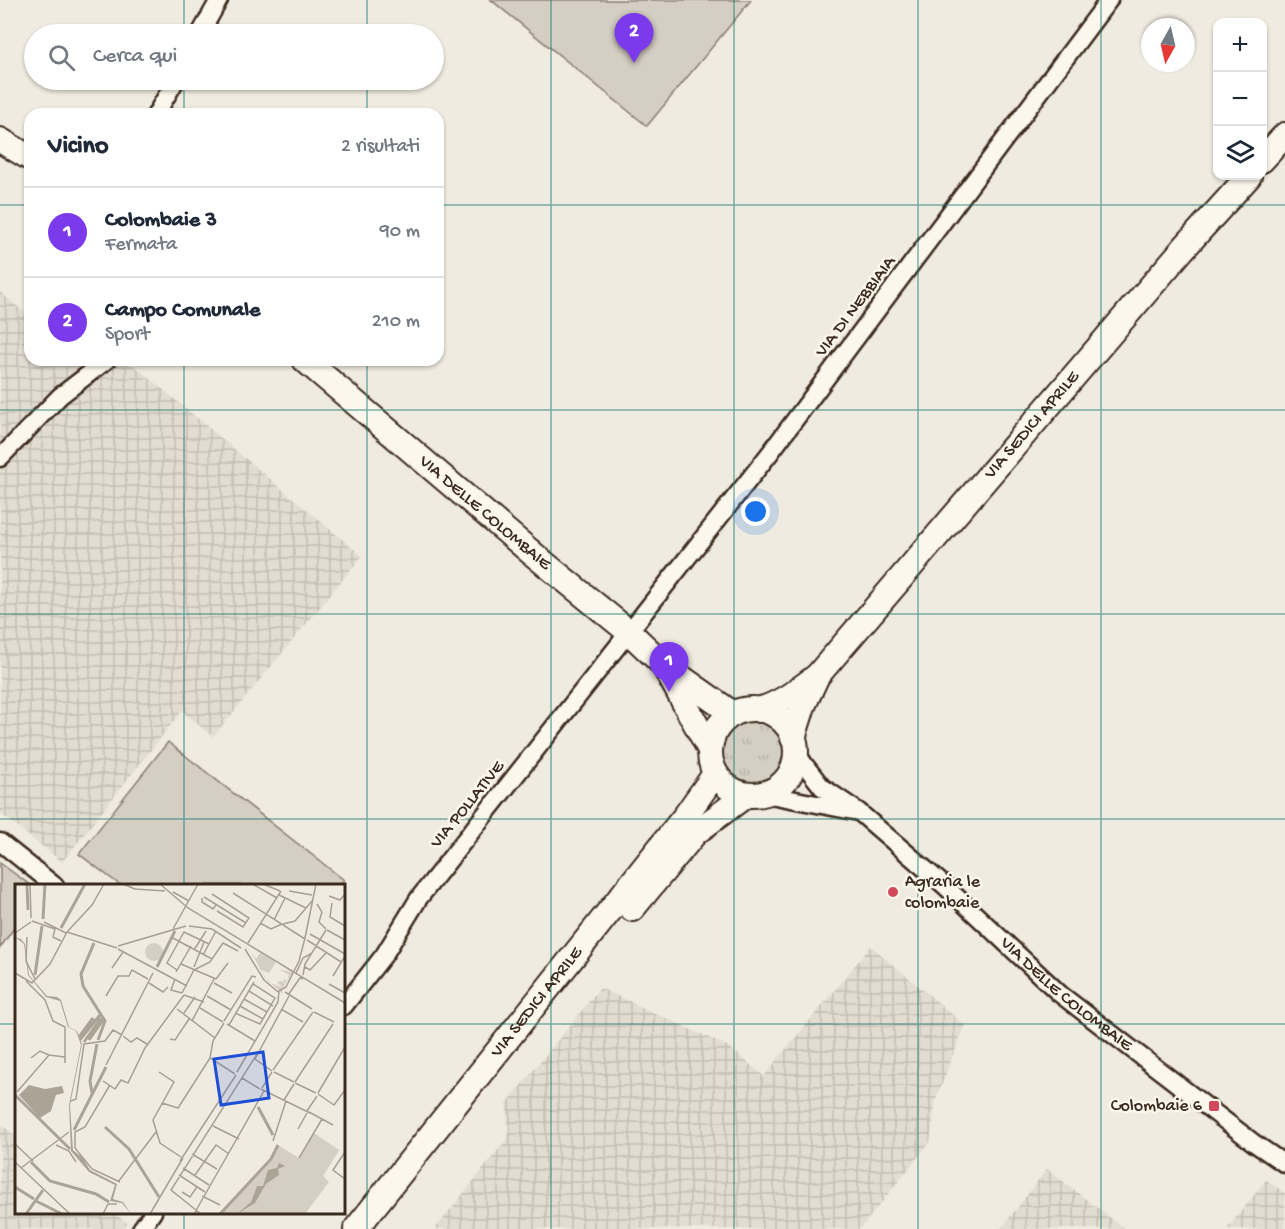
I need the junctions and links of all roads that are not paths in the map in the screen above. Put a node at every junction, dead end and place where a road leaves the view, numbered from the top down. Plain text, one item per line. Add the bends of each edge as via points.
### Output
1 (219, 0) edge
2 (1109, 0) edge
3 (206, 24) edge
4 (170, 90) edge
5 (160, 108) edge
6 (1285, 135) edge
7 (0, 140) edge
8 (24, 154) edge
9 (1267, 155) edge
10 (1244, 180) edge
11 (99, 366) edge
12 (312, 366) edge
13 (0, 458) edge
14 (629, 632) junction
15 (665, 666) junction
16 (817, 676) junction
17 (759, 710) junction
18 (733, 714) junction
19 (795, 745) junction
20 (710, 750) junction
21 (715, 774) junction
22 (755, 794) junction
23 (859, 812) junction
24 (0, 842) edge
25 (55, 884) edge
26 (345, 1005) edge
27 (1285, 1164) edge
28 (152, 1214) edge
29 (141, 1229) edge
30 (356, 1229) edge
31 (377, 1229) edge

1 - 3 street
2 - 14 street, VIA DI NEBBIAIA via 770,453
4 - 5 street
6 - 9 main road
7 - 8 main road
10 - 16 main road, VIA SEDICI APRILE
11 - 13 street via 60,396
12 - 14 main road, VIA DELLE COLOMBAIE
14 - 15 main road, VIA DELLE COLOMBAIE
14 - 26 street, VIA POLLATIVE via 419,898 384,956
15 - 18 main road, VIA DELLE COLOMBAIE
15 - 20 main road, VIA DELLE COLOMBAIE
16 - 17 main road via 790,697
16 - 19 main road, VIA SEDICI APRILE via 803,706
17 - 18 main road
17 - 19 main road via 781,720
18 - 20 main road via 716,730
19 - 22 main road, VIA SEDICI APRILE via 787,778 776,789
19 - 23 street, VIA DELLE COLOMBAIE via 822,787
20 - 21 main road
21 - 22 main road via 726,787
21 - 30 main road, VIA SEDICI APRILE
22 - 23 street
22 - 31 main road, VIA SEDICI APRILE via 704,825 687,842
23 - 27 street, VIA DELLE COLOMBAIE via 985,922 1060,994
24 - 25 street
28 - 29 street

